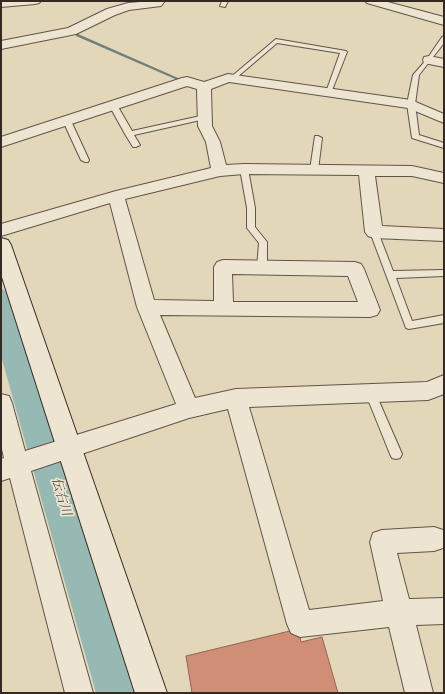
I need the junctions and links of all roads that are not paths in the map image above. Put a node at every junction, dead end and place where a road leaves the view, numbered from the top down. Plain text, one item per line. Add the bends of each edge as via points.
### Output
1 (35, 1) edge
2 (159, 1) edge
3 (371, 1) edge
4 (1, 4) edge
5 (444, 21) edge
6 (444, 38) edge
7 (1, 45) edge
8 (429, 60) junction
9 (444, 63) edge
10 (233, 78) junction
11 (204, 87) junction
12 (329, 92) junction
13 (411, 104) junction
14 (113, 105) junction
15 (205, 117) junction
16 (444, 119) edge
17 (67, 121) junction
18 (129, 134) junction
19 (318, 138) dead end
20 (1, 142) edge
21 (136, 145) dead end
22 (444, 146) edge
23 (85, 160) dead end
24 (244, 169) junction
25 (314, 170) junction
26 (366, 170) junction
27 (220, 171) junction
28 (444, 178) edge
29 (116, 196) junction
30 (1, 230) edge
31 (374, 232) junction
32 (444, 235) edge
33 (1, 245) edge
34 (262, 268) junction
35 (444, 273) edge
36 (390, 275) junction
37 (147, 307) junction
38 (224, 309) junction
39 (444, 319) edge
40 (442, 390) edge
41 (370, 392) junction
42 (236, 398) junction
43 (1, 403) edge
44 (189, 409) junction
45 (65, 449) junction
46 (396, 454) dead end
47 (14, 466) edge
48 (434, 539) dead end
49 (444, 611) edge
50 (399, 613) junction
51 (79, 693) edge
52 (151, 693) edge
53 (419, 693) edge

1 - 4 street
2 - 7 street via 157,4 128,7 111,12 72,31
3 - 5 street
6 - 8 lane
8 - 9 street
8 - 13 lane via 416,74
10 - 11 street
10 - 12 street
10 - 12 lane via 276,41 344,52
11 - 14 street via 187,81
11 - 15 street
12 - 13 street
13 - 16 street
13 - 22 lane via 415,136
14 - 17 street
14 - 18 lane
15 - 18 lane
15 - 27 street via 205,126 213,142
17 - 20 street
17 - 23 lane
18 - 21 lane
19 - 25 lane
24 - 25 street
24 - 27 street
24 - 34 lane via 251,208 251,228 263,242
25 - 26 street
26 - 28 street via 412,171
26 - 31 street
27 - 29 street
29 - 30 street
29 - 37 street
31 - 32 street
31 - 36 lane
33 - 45 street
34 - 38 street via 223,267
34 - 38 street via 355,269 370,310
35 - 36 lane
36 - 39 lane via 408,325
37 - 38 street
37 - 44 street
40 - 41 street
41 - 42 street
41 - 46 lane
42 - 44 street
42 - 50 street via 300,624
43 - 47 street
44 - 45 street
45 - 47 street
45 - 52 street
47 - 51 street
48 - 50 street via 382,542
49 - 50 street
50 - 53 street

